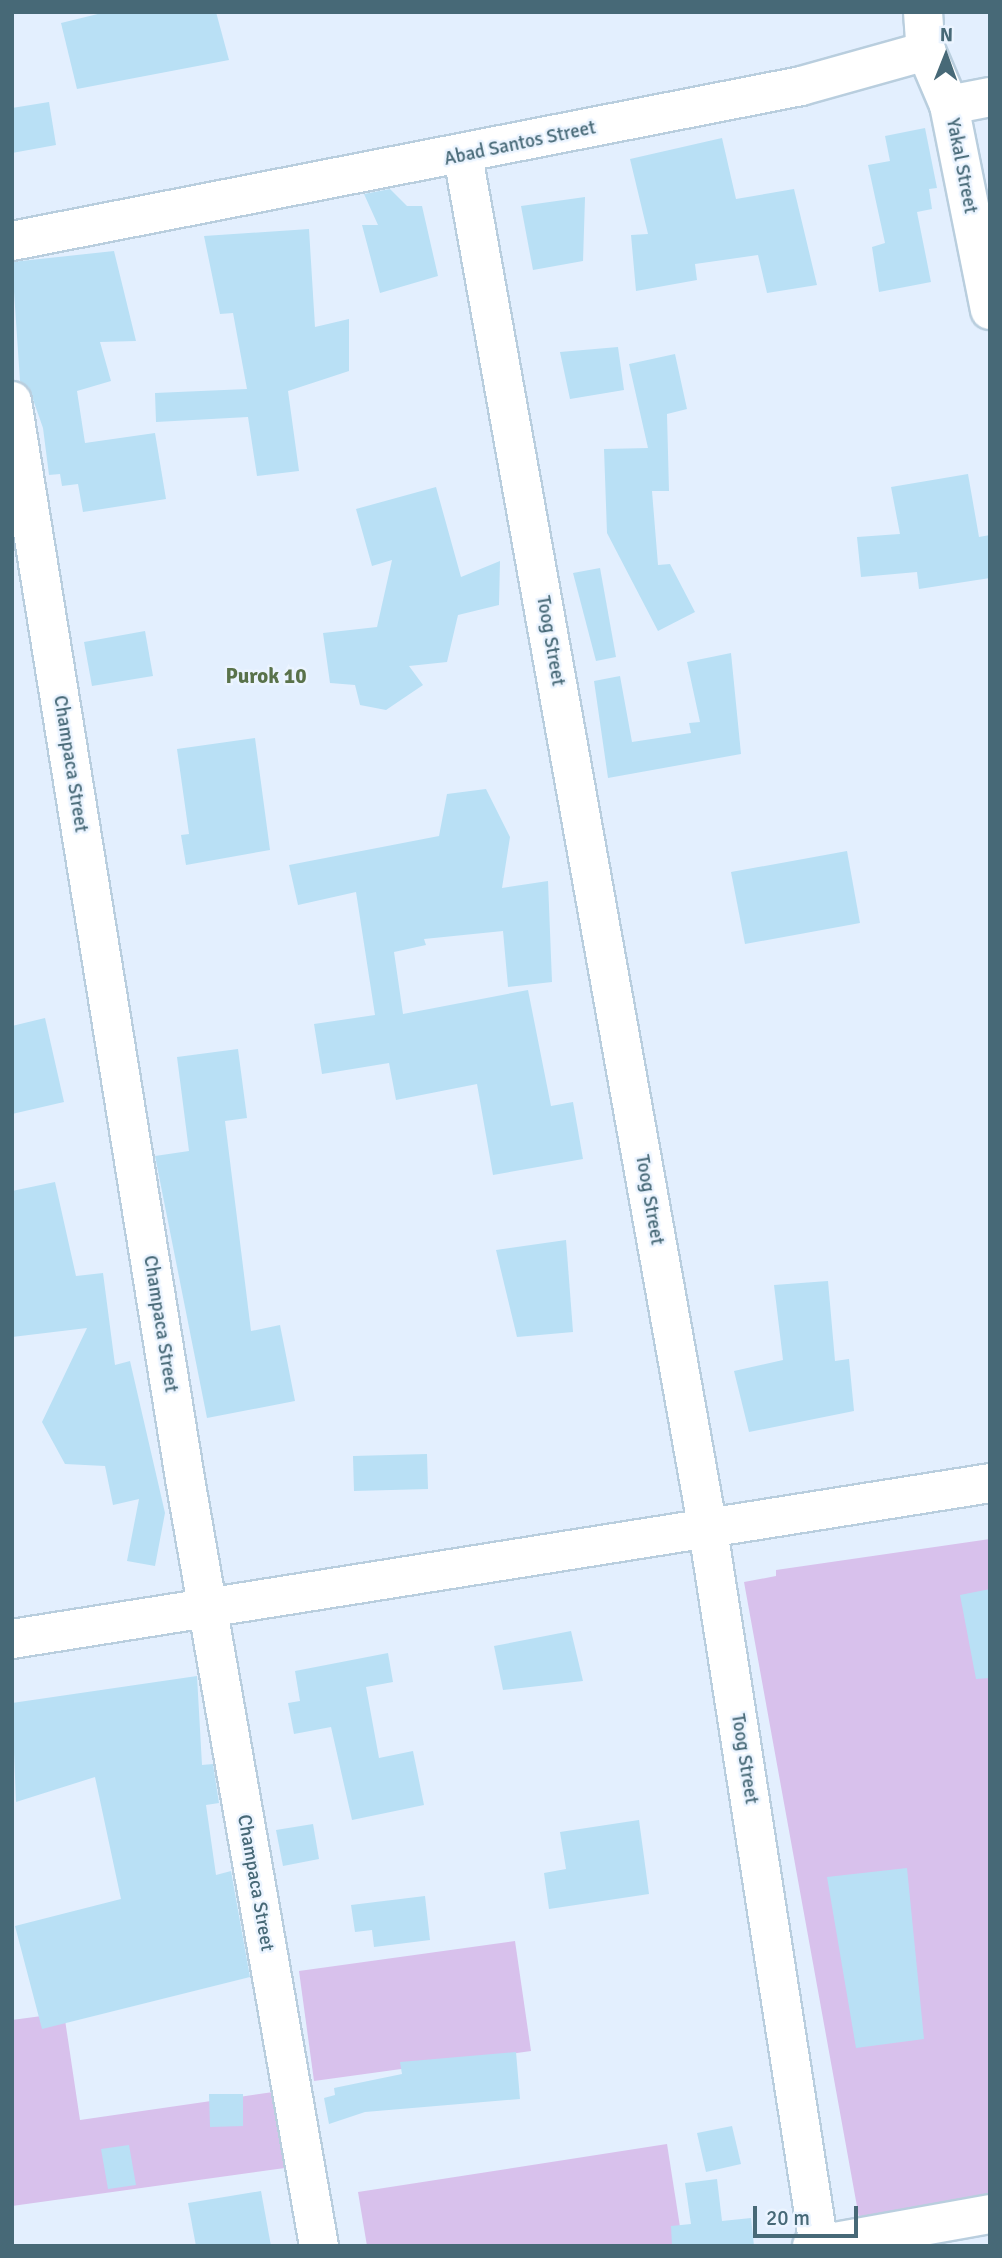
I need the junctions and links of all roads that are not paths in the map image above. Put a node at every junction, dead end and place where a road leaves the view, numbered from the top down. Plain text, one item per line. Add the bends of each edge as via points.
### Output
1 (923, 12) edge
2 (926, 51) junction
3 (990, 97) edge
4 (949, 105) junction
5 (463, 156) junction
6 (12, 241) edge
7 (990, 310) edge
8 (12, 401) edge
9 (990, 1483) edge
10 (708, 1530) junction
11 (206, 1606) junction
12 (12, 1639) edge
13 (990, 2214) edge
14 (817, 2245) edge
15 (319, 2246) edge

1 - 2 street
2 - 4 street
2 - 5 street, Abad Santos Street via 801,86
3 - 4 street
4 - 7 street, Yakal Street
5 - 6 street, Abad Santos Street
5 - 10 street, Toog Street
8 - 11 street, Champaca Street
9 - 10 street
10 - 11 street
10 - 14 street, Toog Street
11 - 12 street
11 - 15 street, Champaca Street
13 - 14 street

